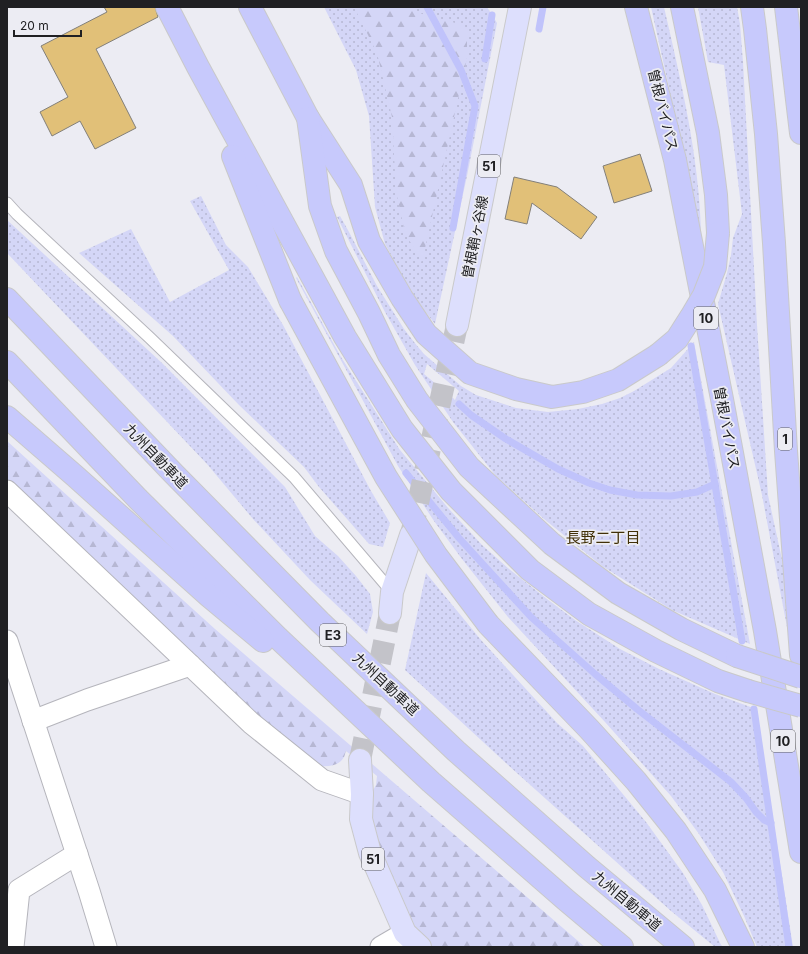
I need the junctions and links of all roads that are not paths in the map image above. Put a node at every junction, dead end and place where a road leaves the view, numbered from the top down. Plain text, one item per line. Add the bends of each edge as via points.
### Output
1 (167, 7) edge
2 (250, 7) edge
3 (520, 7) edge
4 (636, 7) edge
5 (682, 7) edge
6 (752, 7) edge
7 (786, 7) edge
8 (198, 67) junction
9 (308, 118) junction
10 (801, 133) edge
11 (7, 203) edge
12 (7, 298) edge
13 (457, 325) tunnel mouth
14 (7, 362) edge
15 (7, 417) edge
16 (7, 491) edge
17 (411, 535) tunnel mouth
18 (391, 602) joint
19 (7, 641) edge
20 (801, 655) edge
21 (190, 665) junction
22 (801, 678) edge
23 (801, 706) edge
24 (33, 721) junction
25 (360, 760) tunnel mouth
26 (431, 782) junction
27 (362, 794) junction
28 (801, 852) edge
29 (77, 854) junction
30 (412, 940) edge
31 (13, 947) edge
32 (106, 947) edge
33 (381, 947) edge
34 (622, 947) edge
35 (683, 947) edge
36 (743, 947) edge

1 - 8 highway
2 - 9 highway
3 - 13 main road, 曽根鞘ヶ谷線 / 51
4 - 28 highway, 曽根バイパス / 10 via 676,160 765,631
5 - 9 highway, bridge via 708,133 716,196 718,233 715,267 704,295 677,339 658,355 618,380 583,392 552,397 516,389 470,373 426,334 369,241 351,185
6 - 20 highway, 1 via 766,134
7 - 10 highway
8 - 23 highway, bridge via 344,336 402,429 451,491 530,570 588,614 662,655 718,681
8 - 36 highway, bridge via 290,300 386,477 436,555 488,624 589,729 636,781 676,831 715,890
9 - 22 highway, bridge via 320,206 336,251 389,355 417,400 469,467 552,544 618,593 681,629 737,656
11 - 18 lane via 294,477
12 - 35 highway, 九州自動車道 / E3 via 173,473 320,622 456,751 587,867
14 - 26 highway via 138,499 278,638
15 - 26 highway via 209,596
16 - 21 street
17 - 18 main road
19 - 24 street
21 - 24 street
21 - 27 street via 251,723 322,780
24 - 29 street
25 - 27 main road, 51
26 - 34 highway
27 - 30 main road, 51 via 361,819 370,852
29 - 31 street via 19,890
29 - 32 street
30 - 33 street

